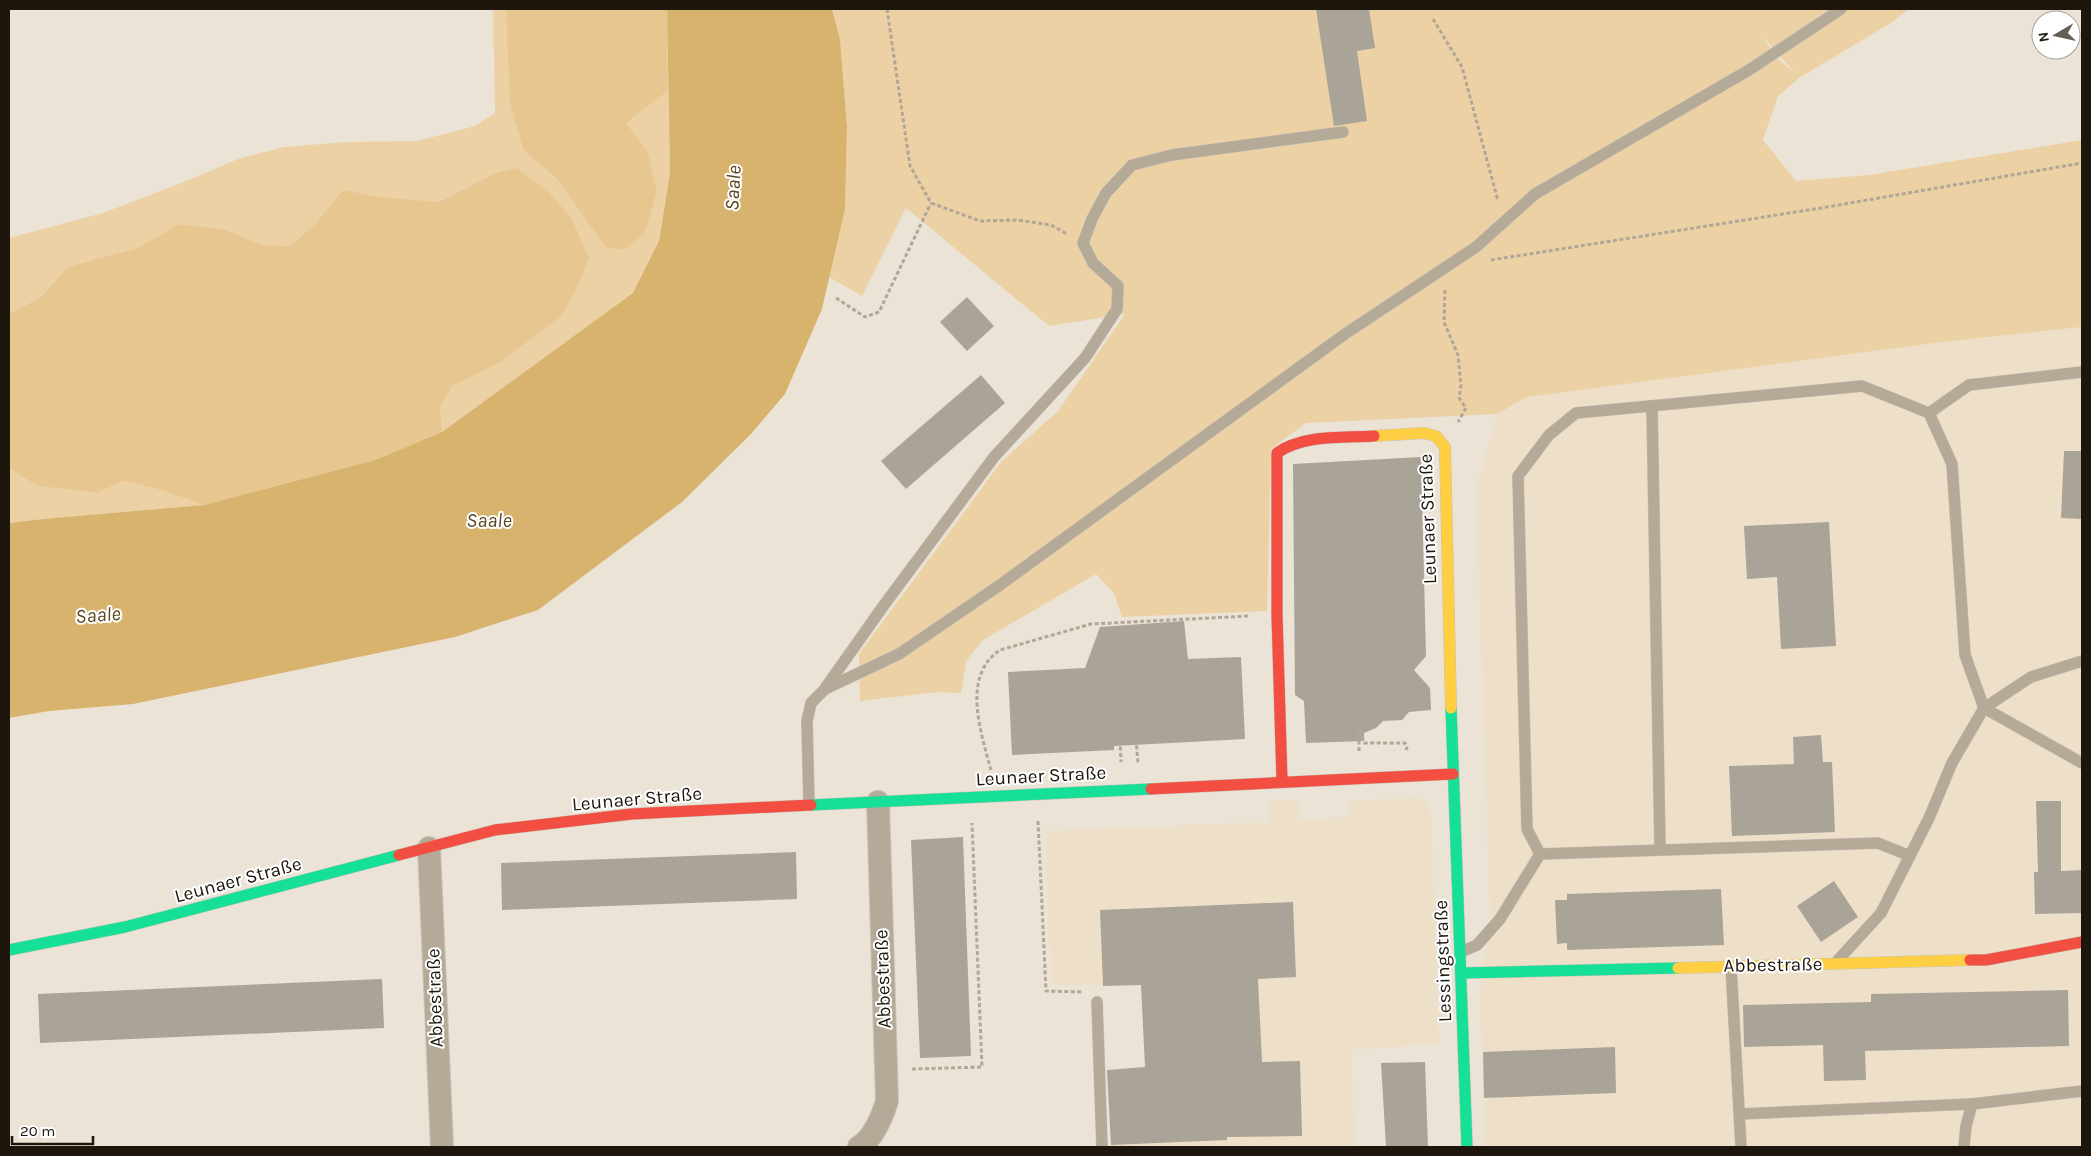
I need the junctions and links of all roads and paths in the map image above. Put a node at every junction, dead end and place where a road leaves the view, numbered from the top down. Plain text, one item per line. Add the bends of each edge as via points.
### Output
1 (887, 9) edge
2 (1842, 9) edge
3 (1433, 19) dead end
4 (1343, 132) dead end
5 (2082, 163) edge
6 (931, 203) junction
7 (1503, 221) junction
8 (1083, 243) junction
9 (1448, 265) junction
10 (836, 298) dead end
11 (2082, 372) edge
12 (1652, 406) junction
13 (1929, 413) junction
14 (1440, 441) junction
15 (1278, 615) junction
16 (2082, 661) edge
17 (825, 689) junction
18 (1984, 708) junction
19 (1136, 739) dead end
20 (1120, 740) dead end
21 (1359, 750) dead end
22 (1399, 751) dead end
23 (2082, 762) edge
24 (1122, 764) dead end
25 (1138, 772) dead end
26 (1453, 774) junction
27 (1282, 781) junction
28 (994, 796) junction
29 (878, 802) junction
30 (809, 805) junction
31 (972, 813) dead end
32 (1038, 819) dead end
33 (429, 848) junction
34 (1660, 849) junction
35 (1540, 854) junction
36 (1910, 856) junction
37 (2082, 942) edge
38 (9, 950) edge
39 (1460, 952) junction
40 (1835, 964) junction
41 (1731, 966) junction
42 (1462, 973) junction
43 (1097, 1002) joint
44 (910, 1069) dead end
45 (2082, 1091) edge
46 (1972, 1104) junction
47 (1740, 1114) junction
48 (865, 1146) edge
49 (442, 1147) edge
50 (1102, 1147) edge
51 (1467, 1147) edge
52 (1741, 1147) edge
53 (1964, 1147) edge

1 - 6 path via 910,166
2 - 7 lane via 1749,70 1535,194
3 - 7 path via 1462,67
4 - 8 lane via 1172,154 1132,165 1106,193
5 - 9 path via 1499,260
6 - 8 path via 980,221 1018,220 1052,225
6 - 10 path via 879,312 865,317
7 - 9 lane via 1476,247
8 - 17 lane via 1093,263 1118,286 1117,309 1085,358 994,457
9 - 14 path via 1444,322 1458,355 1459,398 1466,408
9 - 17 lane via 1345,334 1000,585 899,654
11 - 13 lane via 1969,386
12 - 13 lane via 1862,386
12 - 34 lane
12 - 35 lane via 1576,413 1549,435 1518,476 1527,829
13 - 18 lane via 1952,464 1964,655
14 - 15 street, Leunaer Straße via 1436,436 1424,433 1307,440 1288,445 1277,453
14 - 26 street, Leunaer Straße via 1446,447
15 - 27 street, Leunaer Straße
15 - 28 path via 1091,624 1000,650 982,668 977,687 979,727 994,778
16 - 18 lane via 2032,677
17 - 30 lane via 811,703 807,721
18 - 23 lane
18 - 36 lane via 1952,763
19 - 25 path
20 - 24 path
21 - 22 path via 1359,730 1365,743 1405,742 1406,750
26 - 27 street, Leunaer Straße
26 - 39 street, Lessingstraße
27 - 28 street, Leunaer Straße
28 - 29 street, Leunaer Straße
29 - 30 street, Leunaer Straße
29 - 48 street, Abbestraße via 887,1101
30 - 33 street, Leunaer Straße via 632,814 496,830
31 - 44 path via 982,1067
32 - 43 path via 1046,991 1081,990
33 - 38 street, Leunaer Straße via 125,927
33 - 49 street, Abbestraße
34 - 35 lane
34 - 36 lane via 1878,843
35 - 39 lane via 1500,919 1477,945
36 - 40 lane via 1881,912
37 - 40 street, Abbestraße via 1986,960
39 - 42 street, Lessingstraße
40 - 41 street, Abbestraße
41 - 42 street, Abbestraße
41 - 47 lane
42 - 51 street, Lessingstraße
43 - 50 lane
45 - 46 lane
46 - 47 lane
46 - 53 lane
47 - 52 lane

